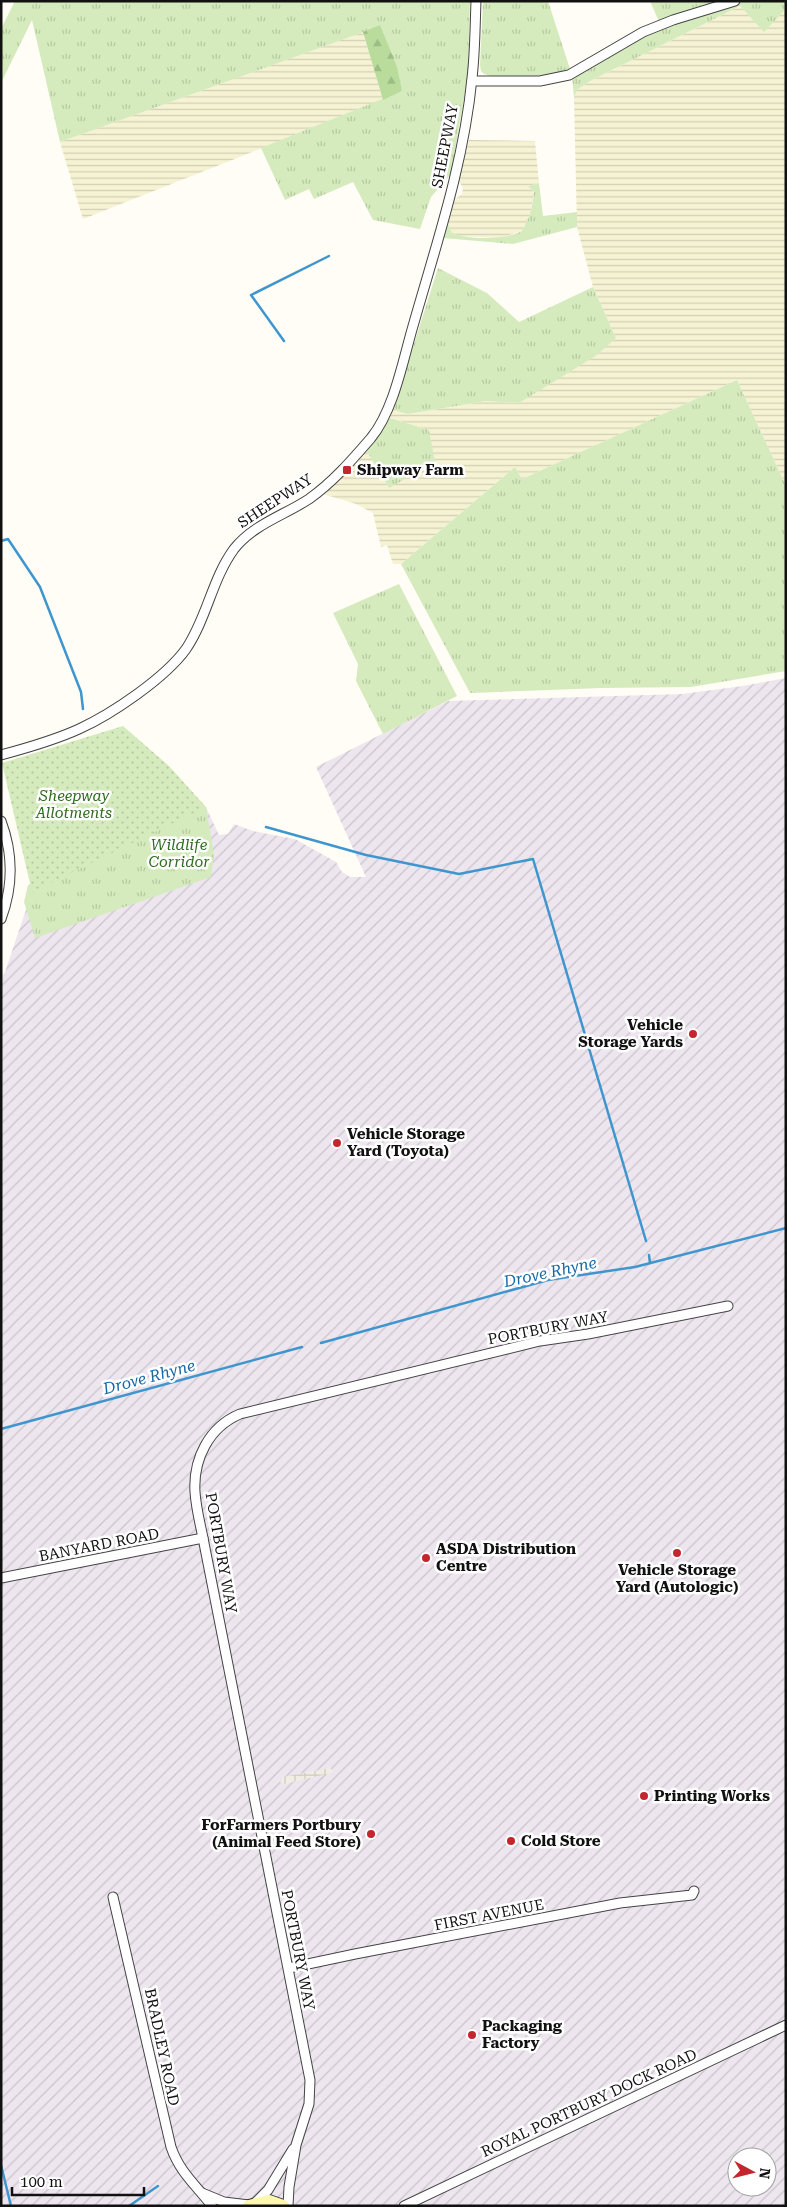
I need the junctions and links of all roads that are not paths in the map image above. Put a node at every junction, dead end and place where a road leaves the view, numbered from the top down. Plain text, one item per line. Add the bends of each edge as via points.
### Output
1 (476, 1) edge
2 (736, 1) edge
3 (472, 81) junction
4 (1, 755) edge
5 (1, 821) edge
6 (1, 919) edge
7 (728, 1306) dead end
8 (203, 1538) junction
9 (1, 1578) edge
10 (694, 1891) dead end
11 (113, 1897) dead end
12 (289, 1968) junction
13 (786, 2025) edge
14 (296, 2144) junction
15 (202, 2193) junction
16 (251, 2205) edge
17 (212, 2206) edge
18 (283, 2206) edge
19 (288, 2206) edge
20 (404, 2206) edge

1 - 3 street, SHEEPWAY
2 - 3 street via 643,32 569,75 540,81
3 - 4 street, SHEEPWAY via 456,169 437,241 400,370 386,412 373,435 338,474 309,498 254,529 242,540 226,563 186,648 164,673 116,708 79,729
5 - 6 street via 10,865 10,887
7 - 8 street, PORTBURY WAY via 540,1341 227,1420 213,1433 201,1452 195,1492
8 - 9 street, BANYARD ROAD
8 - 12 street, PORTBURY WAY
10 - 12 street, FIRST AVENUE via 692,1895 620,1904
11 - 15 street, BRADLEY ROAD via 171,2147 189,2181
12 - 14 street, PORTBURY WAY via 310,2080 309,2104
13 - 20 street, ROYAL PORTBURY DOCK ROAD
14 - 16 street, PORTBURY WAY via 268,2190
14 - 19 street, PORTBURY WAY
15 - 16 street, BRADLEY ROAD via 224,2202
15 - 17 street, BRADLEY ROAD
16 - 18 street via 269,2201

